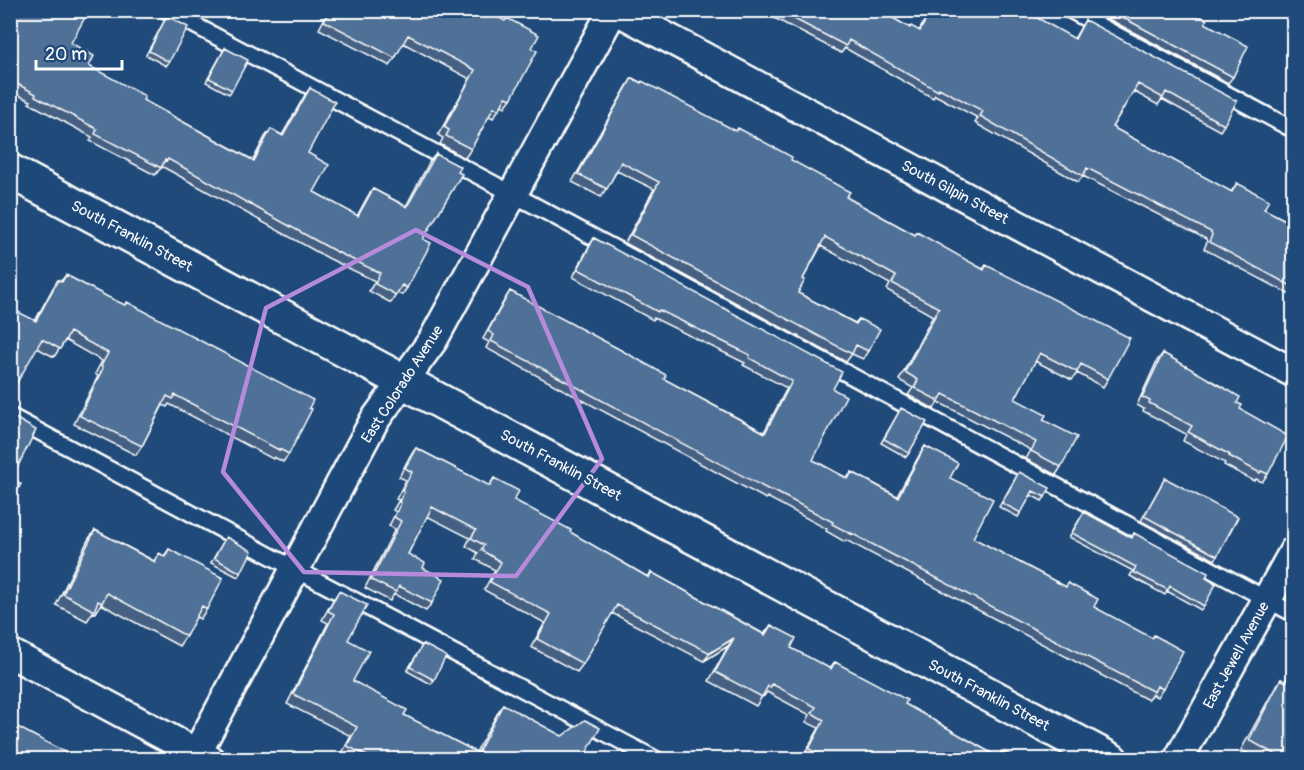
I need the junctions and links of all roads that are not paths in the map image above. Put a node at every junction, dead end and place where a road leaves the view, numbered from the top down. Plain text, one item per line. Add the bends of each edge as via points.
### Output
1 (166, 10) edge
2 (615, 10) edge
3 (1070, 10) edge
4 (1293, 130) edge
5 (10, 171) edge
6 (513, 194) junction
7 (1293, 373) edge
8 (404, 381) junction
9 (10, 416) edge
10 (1293, 551) edge
11 (295, 569) junction
12 (1267, 600) junction
13 (1293, 614) edge
14 (10, 653) edge
15 (200, 757) edge
16 (657, 759) edge
17 (1111, 759) edge
18 (1178, 759) edge

1 - 6 lane
2 - 6 street, East Colorado Avenue
2 - 7 street, South Gilpin Street
3 - 4 lane
5 - 8 street, South Franklin Street
6 - 8 street, East Colorado Avenue via 433,340
6 - 12 lane
8 - 11 street, East Colorado Avenue via 375,421
8 - 17 street, South Franklin Street
9 - 11 lane
10 - 12 street, East Jewell Avenue
11 - 15 street, East Colorado Avenue
11 - 16 lane
12 - 13 lane
12 - 18 street, East Jewell Avenue
14 - 15 street

